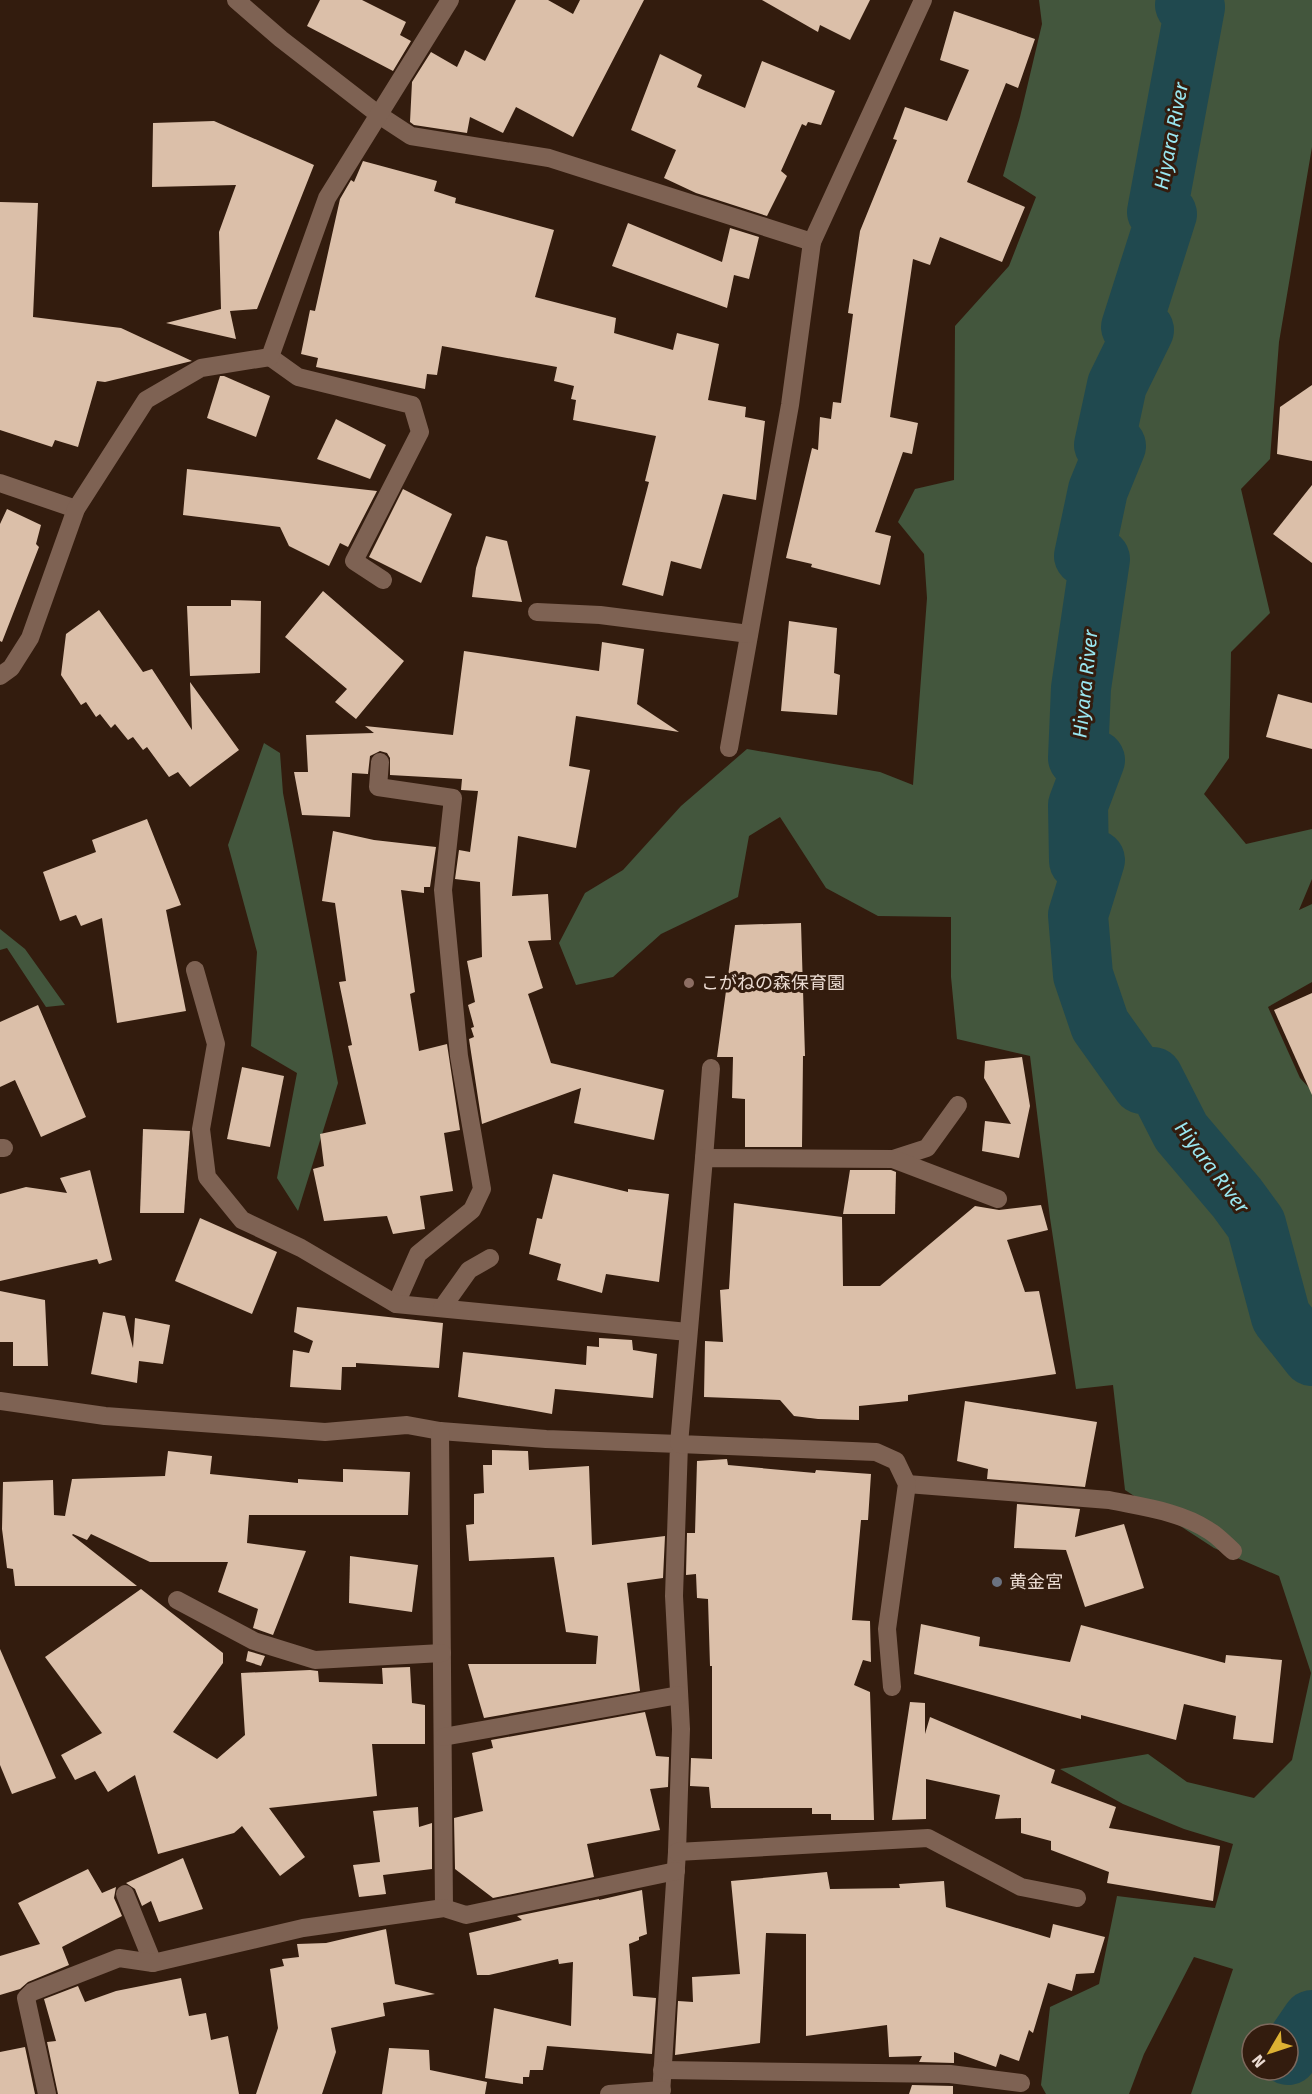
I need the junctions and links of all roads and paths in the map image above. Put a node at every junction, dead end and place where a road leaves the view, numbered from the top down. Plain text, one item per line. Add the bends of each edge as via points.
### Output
1 (236, 0) edge
2 (450, 0) edge
3 (923, 0) edge
4 (379, 115) junction
5 (812, 242) junction
6 (270, 357) junction
7 (0, 483) edge
8 (76, 509) junction
9 (383, 580) dead end
10 (537, 612) dead end
11 (749, 634) junction
12 (0, 676) edge
13 (729, 748) dead end
14 (381, 762) dead end
15 (195, 970) dead end
16 (711, 1068) dead end
17 (958, 1105) dead end
18 (704, 1158) junction
19 (893, 1159) junction
20 (998, 1199) dead end
21 (490, 1258) dead end
22 (396, 1304) junction
23 (442, 1308) junction
24 (688, 1332) junction
25 (0, 1401) edge
26 (440, 1431) junction
27 (679, 1444) junction
28 (907, 1484) junction
29 (1233, 1551) dead end
30 (177, 1600) dead end
31 (442, 1653) junction
32 (892, 1687) dead end
33 (679, 1695) junction
34 (442, 1737) junction
35 (677, 1852) junction
36 (676, 1871) junction
37 (125, 1894) dead end
38 (1077, 1898) dead end
39 (444, 1908) junction
40 (153, 1963) junction
41 (662, 2070) junction
42 (1021, 2083) dead end
43 (662, 2092) edge
44 (47, 2094) edge
45 (609, 2094) edge

1 - 4 street
2 - 4 street
3 - 5 street
4 - 5 street via 411,136 549,158
4 - 6 street via 327,198
5 - 11 street via 790,405
6 - 8 street via 201,368 146,400
6 - 9 street via 298,377 411,405 420,432 354,561
7 - 8 street
8 - 12 street via 30,638 11,668
10 - 11 street via 600,615
11 - 13 street
14 - 22 street via 378,787 453,798 443,890 459,1056 482,1189 472,1210 418,1254
15 - 22 street via 216,1044 201,1129 207,1177 242,1220 301,1248
16 - 18 street
17 - 19 street via 927,1148
18 - 19 street
18 - 24 street
19 - 20 street
21 - 23 street via 469,1270
22 - 23 street
23 - 24 street
24 - 27 street
25 - 26 street via 105,1416 325,1432 407,1425
26 - 27 street
26 - 31 street
27 - 28 street via 876,1452 896,1461
27 - 33 street via 674,1596
28 - 29 street via 1129,1504 1185,1517 1209,1530
28 - 32 street via 887,1629
30 - 31 street via 254,1641 315,1660
31 - 34 street
33 - 34 street
33 - 35 street
34 - 39 street
35 - 36 street
35 - 38 street via 928,1839 1021,1887
36 - 39 street via 466,1916
36 - 41 street
37 - 40 street
39 - 40 street via 303,1928
40 - 44 street via 119,1958 32,1992 26,1998
41 - 42 street via 950,2074
41 - 43 street
43 - 45 street

